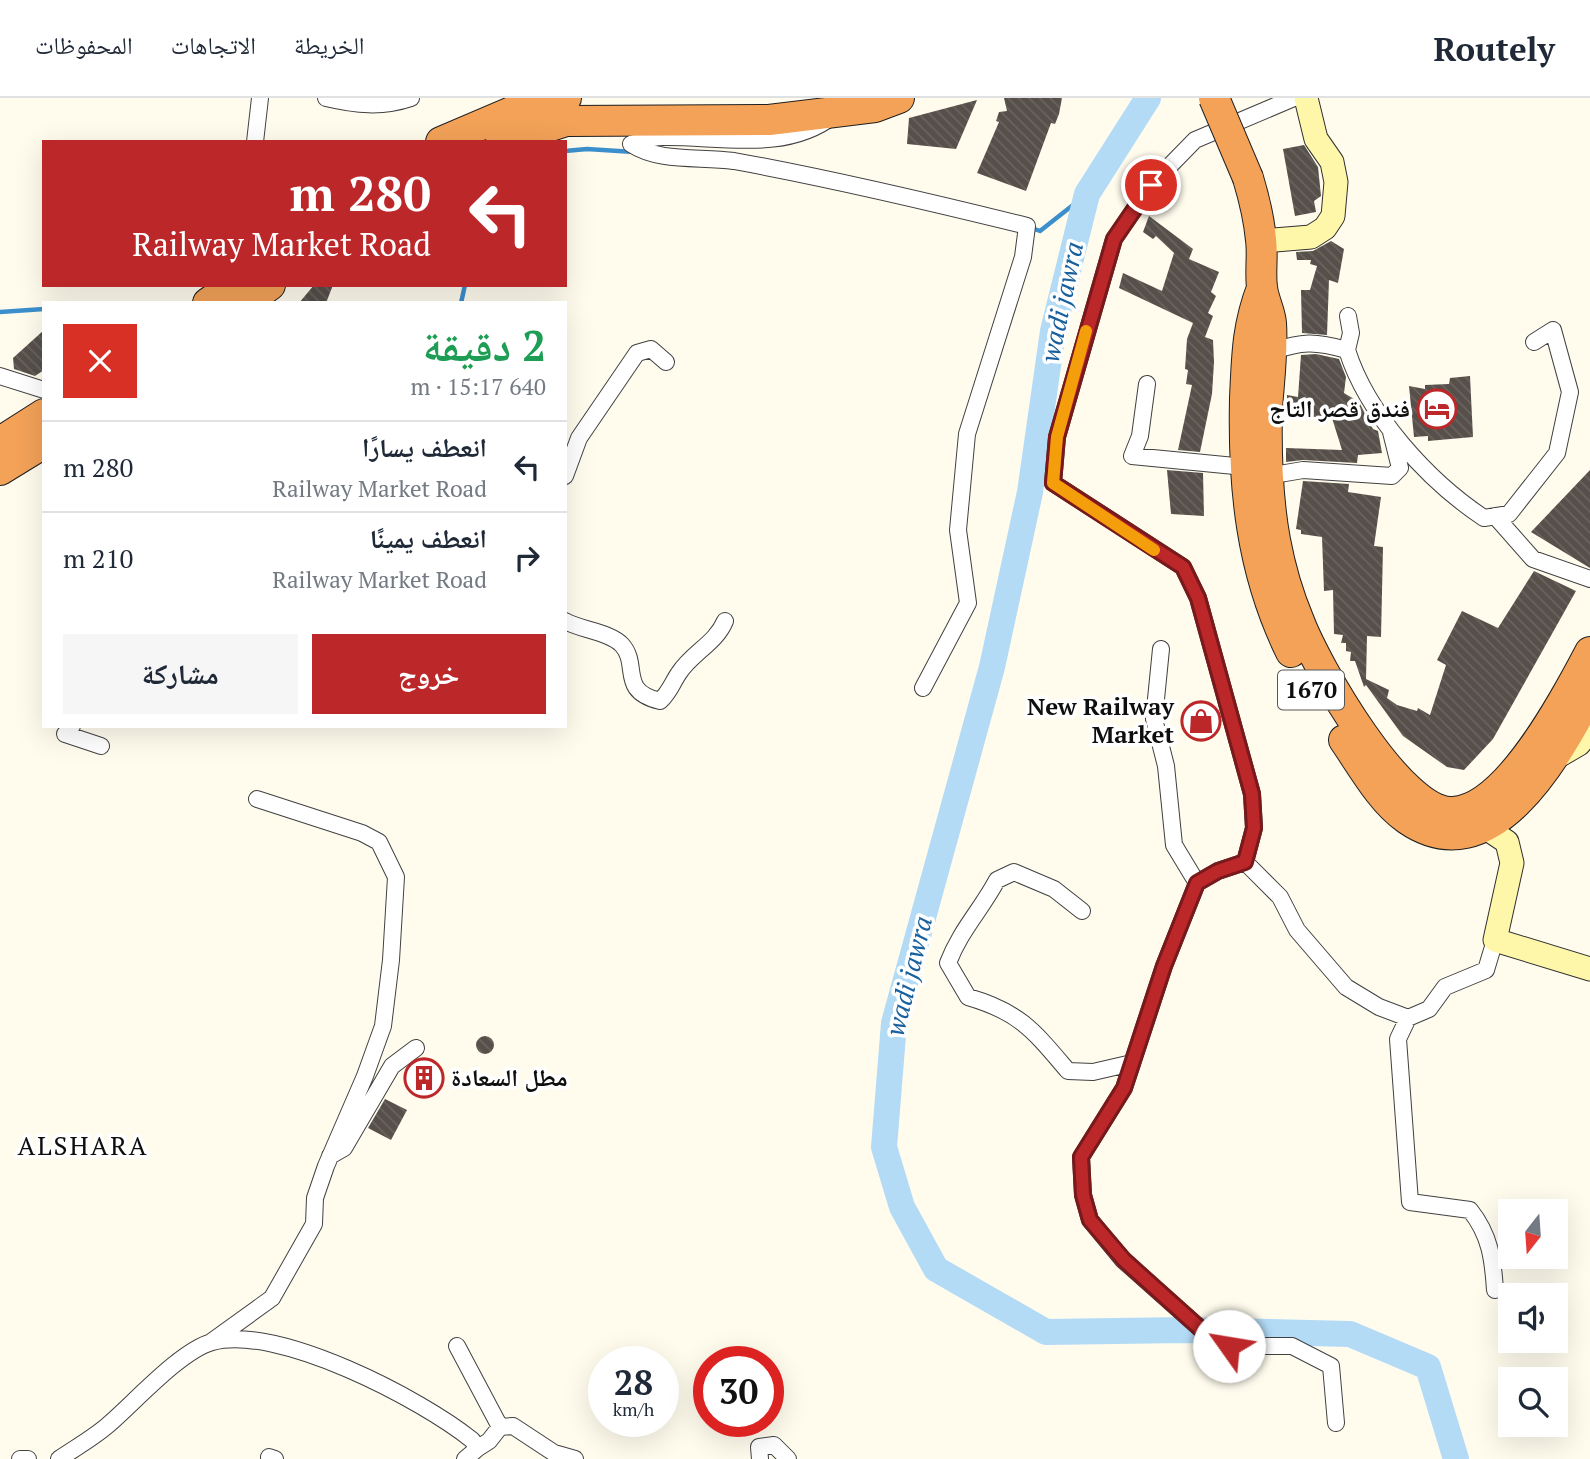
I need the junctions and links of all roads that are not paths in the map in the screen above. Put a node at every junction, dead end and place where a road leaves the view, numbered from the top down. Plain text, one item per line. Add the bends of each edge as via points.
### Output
1 (260, 98) edge
2 (326, 98) edge
3 (411, 98) edge
4 (566, 98) edge
5 (899, 98) edge
6 (1214, 98) edge
7 (1294, 98) edge
8 (1306, 98) edge
9 (838, 112) junction
10 (255, 140) edge
11 (446, 140) edge
12 (507, 140) edge
13 (1262, 241) junction
14 (231, 287) edge
15 (267, 287) edge
16 (1262, 288) junction
17 (211, 301) edge
18 (248, 301) edge
19 (1348, 316) dead end
20 (1534, 342) dead end
21 (1347, 349) junction
22 (1270, 352) junction
23 (666, 362) dead end
24 (0, 376) edge
25 (1147, 384) dead end
26 (42, 389) edge
27 (42, 415) edge
28 (1391, 429) junction
29 (0, 442) edge
30 (42, 444) edge
31 (0, 470) edge
32 (567, 471) edge
33 (1256, 472) junction
34 (1495, 516) junction
35 (1590, 579) edge
36 (725, 621) dead end
37 (567, 622) edge
38 (1161, 649) dead end
39 (1590, 652) edge
40 (923, 688) dead end
41 (1590, 694) edge
42 (70, 728) edge
43 (1590, 730) edge
44 (101, 746) dead end
45 (1555, 758) junction
46 (257, 799) dead end
47 (1478, 818) junction
48 (1245, 862) junction
49 (1197, 883) junction
50 (1082, 911) dead end
51 (1495, 940) junction
52 (1590, 969) edge
53 (1408, 1018) junction
54 (416, 1048) dead end
55 (1132, 1063) junction
56 (330, 1156) junction
57 (1495, 1290) dead end
58 (211, 1342) junction
59 (457, 1346) dead end
60 (1336, 1423) dead end
61 (500, 1427) junction
62 (471, 1454) edge
63 (20, 1459) edge
64 (28, 1459) edge
65 (59, 1459) edge
66 (575, 1459) edge
67 (760, 1459) edge
68 (788, 1459) edge

1 - 10 street
2 - 3 street via 357,105 393,105
4 - 11 highway via 523,107
5 - 9 highway
6 - 13 highway, bridge via 1248,178
7 - 48 street via 1195,140 1151,185 1114,239 1057,437 1053,483 1183,567 1198,598 1252,794 1254,828
8 - 13 street via 1316,139 1332,162 1336,182 1333,216 1311,237
9 - 12 highway via 769,120 566,121
9 - 40 street via 814,131 761,140 660,136 631,144 646,154 731,161 1027,226 1023,257 967,434 958,530 968,603
13 - 16 highway
14 - 17 highway
15 - 18 highway
16 - 22 highway, 1670 via 1271,322
16 - 33 highway, 1670 via 1249,320
19 - 21 street
20 - 34 street via 1553,330 1569,381 1557,453 1509,514
21 - 22 street via 1297,342
21 - 28 street via 1364,394
22 - 33 highway, 1670
23 - 32 street via 651,349 637,353 579,438
24 - 26 street
25 - 33 street via 1140,436 1132,456
27 - 29 highway
28 - 33 street via 1400,468 1392,476
28 - 34 street via 1467,507 1484,518
30 - 31 highway
33 - 47 highway, 1670 via 1298,620 1330,684 1406,790 1438,811
34 - 35 street via 1533,559
36 - 37 street via 660,701 640,694 625,648 617,640
38 - 49 street via 1154,719 1166,766 1174,845
39 - 47 highway via 1539,741
41 - 45 highway
42 - 44 street via 65,734
43 - 45 street
45 - 47 highway via 1527,791
46 - 56 street via 379,842 396,877 383,1026
47 - 51 street via 1507,842 1512,863
48 - 49 street
48 - 53 street via 1280,897 1297,930 1346,987
49 - 55 street
50 - 55 street via 1054,889 1014,872 997,880 957,937 948,963 968,997 998,1006 1024,1022 1068,1071 1093,1072
51 - 52 street
51 - 53 street via 1486,970 1445,987 1429,1009
53 - 57 street via 1398,1039 1410,1202 1470,1210 1484,1228 1493,1257
54 - 56 street via 392,1066 344,1148
55 - 60 street via 1124,1088 1081,1157 1090,1220 1124,1260 1203,1331 1229,1346 1292,1346 1331,1366
56 - 58 street via 316,1198 314,1224 280,1288
58 - 62 street via 268,1341 295,1348 408,1398 453,1424 472,1440
58 - 65 street via 173,1366 106,1427
59 - 61 street
61 - 62 street
61 - 66 street via 513,1426 554,1453
63 - 64 street
67 - 68 street via 760,1447 774,1446

